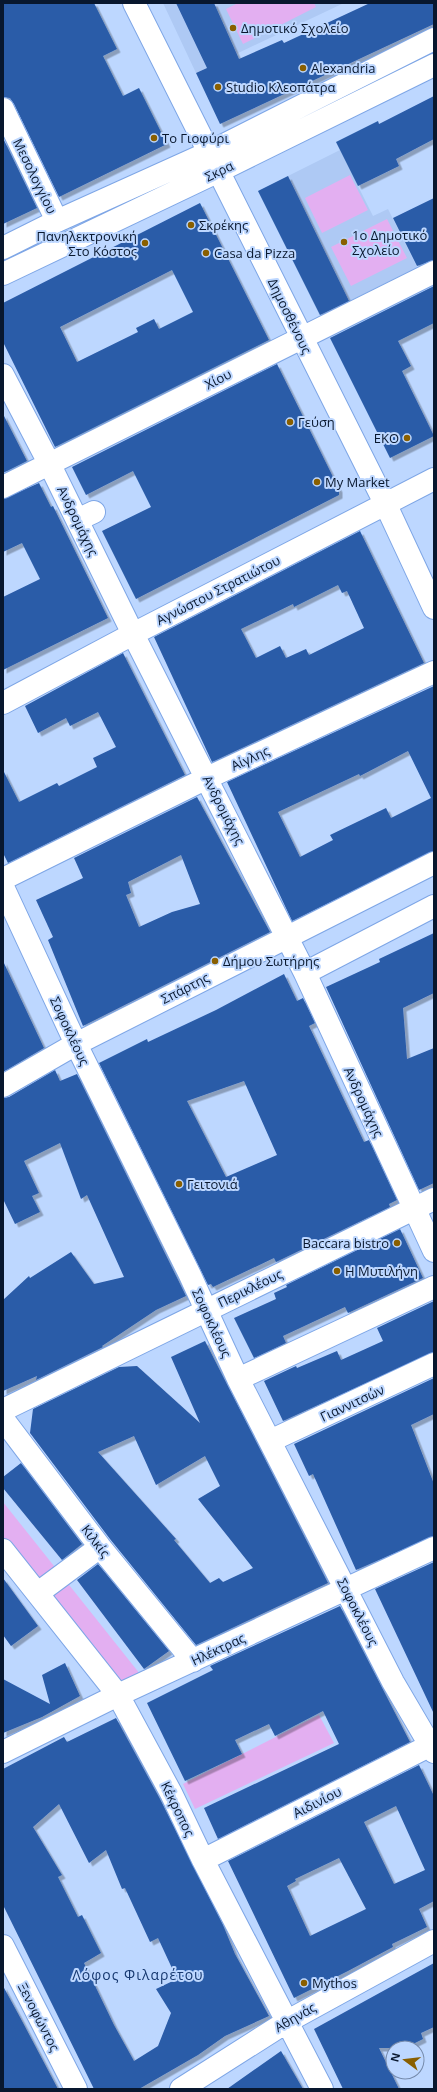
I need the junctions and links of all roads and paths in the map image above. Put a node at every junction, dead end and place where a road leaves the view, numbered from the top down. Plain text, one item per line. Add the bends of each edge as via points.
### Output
1 (134, 3) edge
2 (434, 39) edge
3 (434, 65) edge
4 (3, 109) edge
5 (210, 152) junction
6 (219, 171) junction
7 (57, 221) junction
8 (3, 248) edge
9 (434, 272) edge
10 (3, 274) edge
11 (301, 338) junction
12 (3, 375) edge
13 (50, 465) junction
14 (434, 479) edge
15 (3, 487) edge
16 (384, 503) junction
17 (434, 608) edge
18 (133, 634) junction
19 (434, 672) edge
20 (3, 703) edge
21 (208, 778) junction
22 (434, 863) edge
23 (3, 879) edge
24 (3, 887) edge
25 (434, 906) edge
26 (287, 937) junction
27 (305, 973) junction
28 (76, 1044) junction
29 (3, 1086) edge
30 (434, 1199) edge
31 (414, 1209) junction
32 (434, 1251) edge
33 (434, 1287) edge
34 (206, 1310) junction
35 (434, 1364) edge
36 (238, 1379) junction
37 (3, 1410) edge
38 (3, 1419) edge
39 (270, 1442) junction
40 (100, 1547) junction
41 (434, 1548) edge
42 (3, 1550) edge
43 (346, 1589) junction
44 (38, 1593) junction
45 (193, 1661) junction
46 (118, 1695) junction
47 (432, 1749) edge
48 (3, 1752) edge
49 (203, 1860) junction
50 (434, 1941) edge
51 (3, 1946) edge
52 (288, 2021) junction
53 (76, 2089) edge
54 (181, 2089) edge
55 (322, 2089) edge

1 - 5 street, Δημοσθένους
2 - 5 street, Σκρα
3 - 6 street, Σκρα
4 - 7 street, Μεσολογγίου
5 - 6 street, Δημοσθένους
5 - 7 street, Σκρα
6 - 10 street, Σκρα
6 - 11 street, Δημοσθένους
7 - 8 street, Σκρα
9 - 11 street, Χίου
11 - 13 street, Χίου
11 - 16 street, Δημοσθένους
12 - 13 street, Ανδρομάχης
13 - 15 street, Χίου
13 - 18 street, Ανδρομάχης via 86,516
14 - 16 street, Αγνώστου Στρατιώτου
16 - 17 street, Δημοσθένους
16 - 18 street, Αγνώστου Στρατιώτου
18 - 20 street, Αγνώστου Στρατιώτου
18 - 21 street, Ανδρομάχης
19 - 21 street, Αίγλης
21 - 23 street, Αίγλης
21 - 26 street, Ανδρομάχης
22 - 26 street, Σπάρτης
24 - 28 street, Σοφοκλέους
25 - 27 street
26 - 27 street, Ανδρομάχης
26 - 28 street, Σπάρτης
27 - 31 street, Ανδρομάχης
28 - 29 street, Σπάρτης
28 - 34 street, Σοφοκλέους
30 - 31 street, Περικλέους
31 - 32 street, Ανδρομάχης
31 - 34 street, Περικλέους
33 - 36 street
34 - 36 street, Σοφοκλέους
34 - 37 street, Περικλέους
35 - 39 street, Γιαννιτσών
36 - 39 street, Σοφοκλέους
38 - 40 street, Κιλκίς
39 - 43 street, Σοφοκλέους
40 - 44 street
40 - 45 street, Κιλκίς
41 - 43 street, Ηλέκτρας
42 - 44 street, Κέκροπος
43 - 45 street, Ηλέκτρας
43 - 47 street, Σοφοκλέους via 393,1682
44 - 46 street, Κέκροπος
45 - 46 street, Ηλέκτρας
46 - 48 street, Ηλέκτρας
46 - 49 street, Κέκροπος via 171,1793
47 - 49 street, Αιδινίου
49 - 52 street, Κέκροπος
50 - 52 street, Αθηνάς
51 - 53 street, Ξενοφώντος
52 - 54 street, Αθηνάς
52 - 55 street, Κέκροπος

